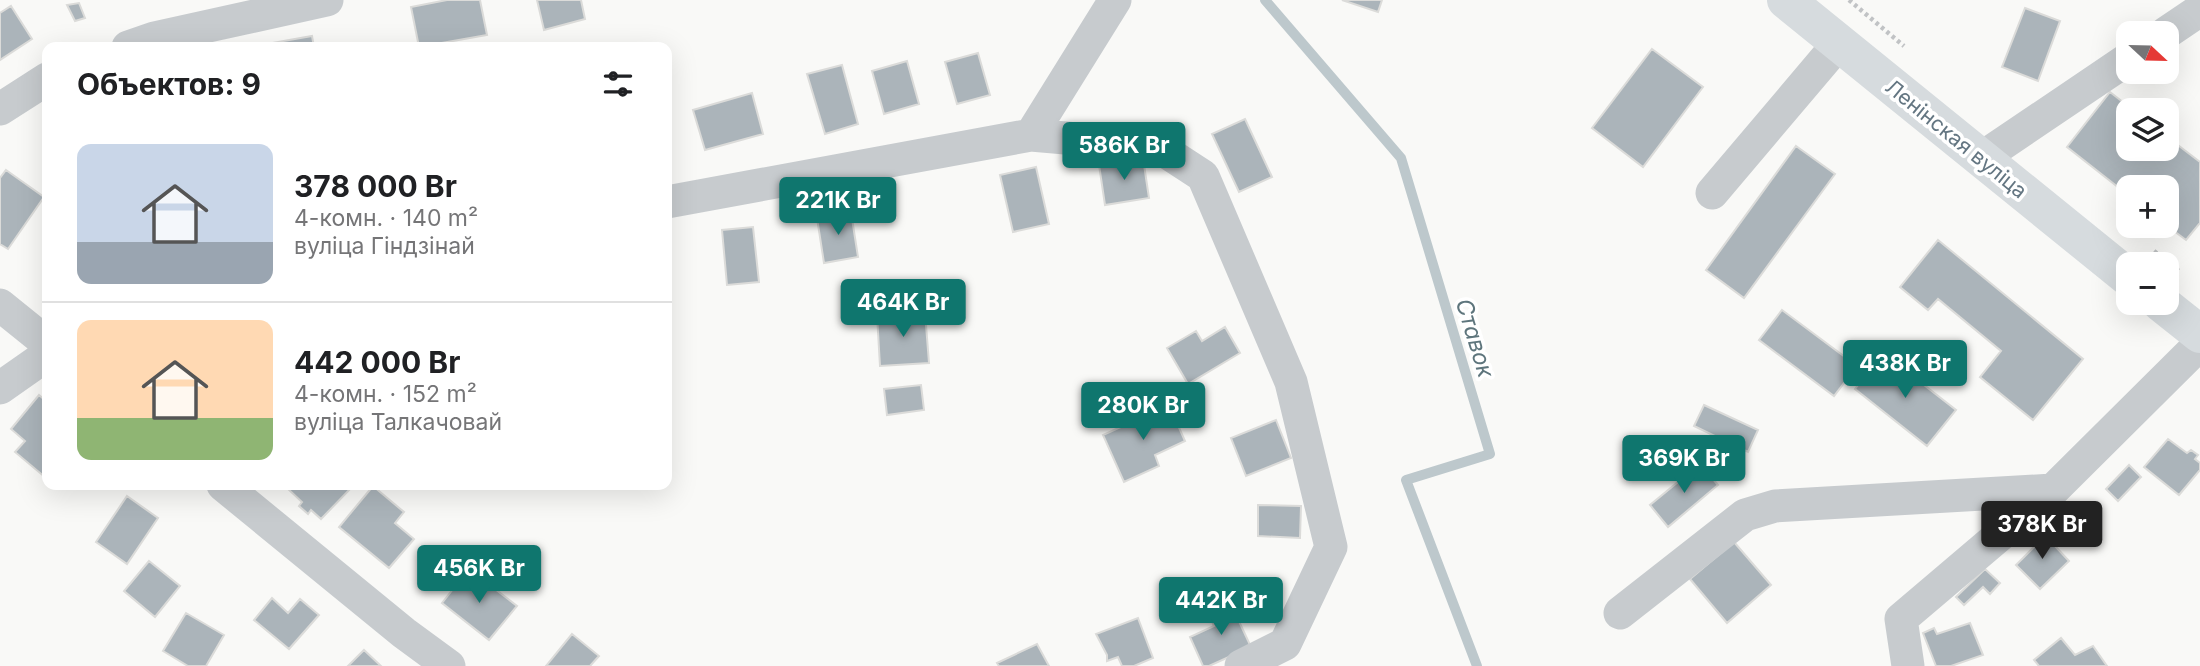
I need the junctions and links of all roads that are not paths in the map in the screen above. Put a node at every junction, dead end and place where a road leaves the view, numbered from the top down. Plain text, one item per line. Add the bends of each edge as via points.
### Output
1 (327, 0) edge
2 (1115, 0) edge
3 (1786, 0) edge
4 (2200, 10) edge
5 (2179, 24) edge
6 (142, 42) edge
7 (1839, 43) junction
8 (2116, 67) edge
9 (42, 82) edge
10 (0, 109) edge
11 (1031, 135) junction
12 (1980, 159) junction
13 (1712, 193) dead end
14 (672, 201) edge
15 (2116, 267) edge
16 (0, 305) edge
17 (2176, 315) edge
18 (2200, 334) edge
19 (42, 339) edge
20 (2200, 344) edge
21 (42, 359) edge
22 (0, 388) edge
23 (229, 490) edge
24 (2053, 490) junction
25 (1620, 613) dead end
26 (449, 666) edge
27 (1241, 666) edge
28 (1908, 666) edge

1 - 6 street
2 - 11 street
3 - 7 main road, Ленінская вуліца
4 - 5 street
7 - 12 main road, Ленінская вуліца
7 - 13 street
8 - 12 street
9 - 10 street
11 - 14 street
11 - 27 street via 1157,146 1203,176 1291,382 1331,547 1285,644
12 - 15 main road, Ленінская вуліца
16 - 19 street
17 - 18 main road
20 - 24 street
21 - 22 street
23 - 26 street
24 - 25 street via 1775,506 1745,515
24 - 28 street via 1901,619

